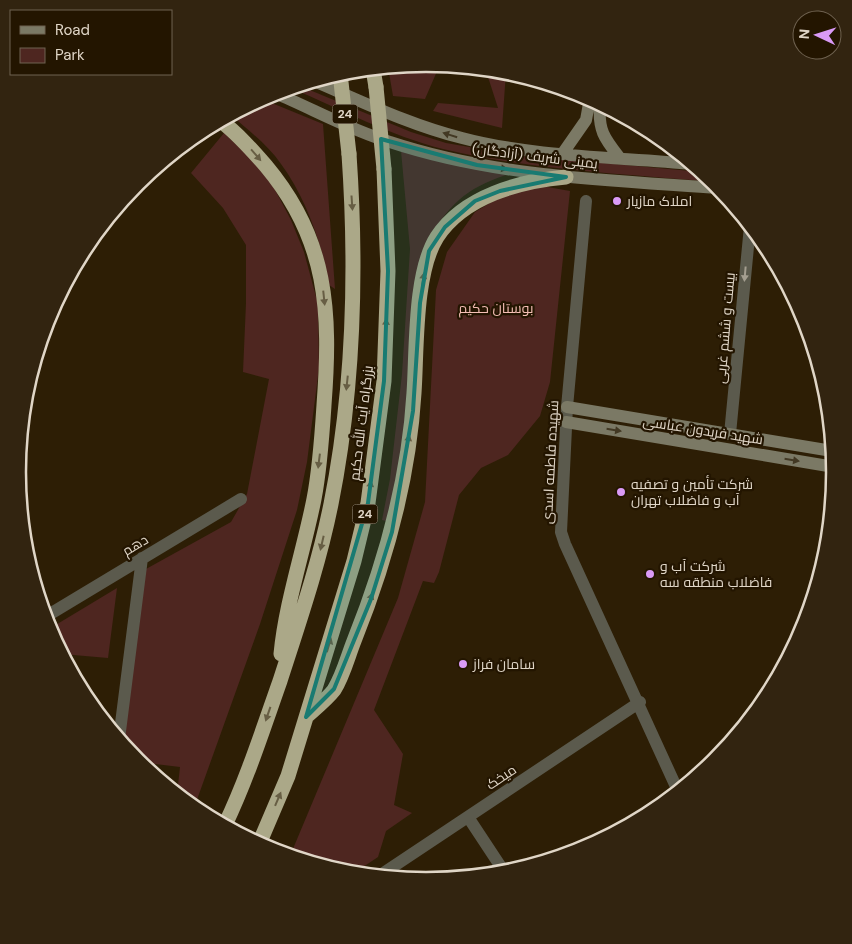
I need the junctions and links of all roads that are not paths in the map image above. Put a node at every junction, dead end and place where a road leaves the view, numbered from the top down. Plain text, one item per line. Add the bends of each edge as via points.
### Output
1 (374, 76) edge
2 (341, 82) edge
3 (325, 86) edge
4 (286, 98) edge
5 (596, 112) edge
6 (226, 126) edge
7 (562, 153) junction
8 (619, 158) junction
9 (679, 163) edge
10 (566, 177) junction
11 (707, 187) edge
12 (586, 201) dead end
13 (749, 237) edge
14 (567, 407) junction
15 (566, 422) junction
16 (730, 434) junction
17 (771, 441) junction
18 (825, 450) edge
19 (769, 456) junction
20 (826, 466) edge
21 (241, 499) dead end
22 (142, 558) junction
23 (52, 613) edge
24 (278, 684) junction
25 (640, 702) junction
26 (306, 717) junction
27 (120, 730) edge
28 (675, 784) edge
29 (468, 817) junction
30 (227, 818) edge
31 (262, 836) edge
32 (500, 865) edge
33 (389, 870) edge

26 -> 1 highway, بزرگراه آیت الله حکیم / 24, bridge via 354,561 368,503 384,381 388,271 384,169
2 -> 24 highway, بزرگراه آیت الله حکیم / 24, bridge via 349,154 354,282 342,437 332,503 319,557
7 -> 3 main road, یمینی شریف (آزادگان) via 463,139 402,120
4 -> 10 main road, یمینی شریف (آزادگان) via 388,142 440,157
5 - 7 main road
5 - 8 main road via 603,137
6 -> 24 highway via 253,150 284,189 300,216 316,258 324,298 327,351 321,445 314,497 283,641
7 - 8 main road, یمینی شریف (آزادگان)
8 - 9 main road, یمینی شریف (آزادگان)
10 - 11 main road, یمینی شریف (آزادگان)
26 -> 10 highway via 334,689 371,599 392,532 413,411 420,303 429,251 446,226 475,202 548,178
12 - 14 street, شهیده فاطمه اسدی
13 -> 16 street, بیست و ششم غربی
14 - 15 street, شهیده فاطمه اسدی
14 - 16 main road, شهید فریدون عباسی
15 -> 19 main road, شهید فریدون عباسی
15 - 25 street, شهیده فاطمه اسدی via 561,532
16 - 17 main road, شهید فریدون عباسی
17 - 18 main road, شهید فریدون عباسی
17 - 19 main road
19 -> 20 main road, شهید فریدون عباسی
21 - 22 street, دهم
22 - 23 street, دهم
22 - 27 street
24 -> 30 highway, بزرگراه آیت الله حکیم / 24
25 - 28 street, شهیده فاطمه اسدی
25 - 29 street, میخک
31 -> 26 highway, بزرگراه آیت الله حکیم / 24 via 288,776
29 - 32 street
29 - 33 street, میخک

